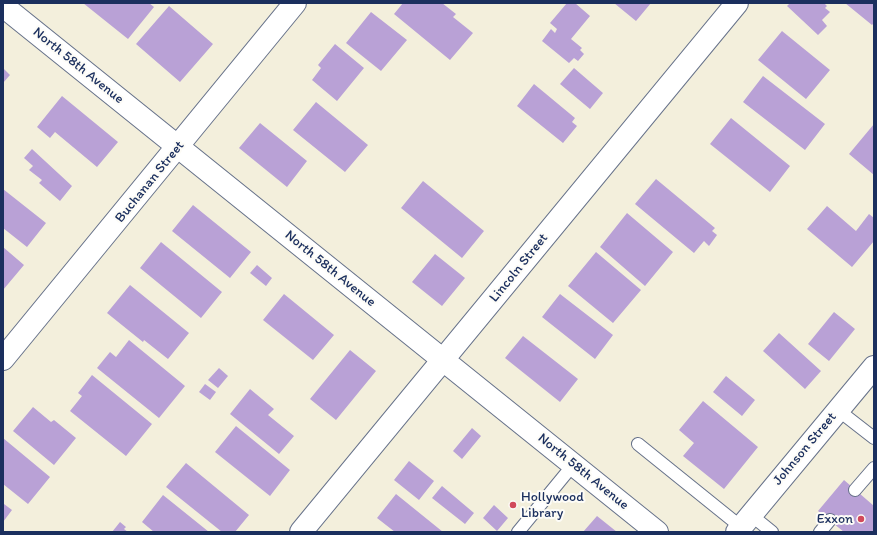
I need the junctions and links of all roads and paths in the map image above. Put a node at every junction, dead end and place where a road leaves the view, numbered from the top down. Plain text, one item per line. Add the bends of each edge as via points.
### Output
1 (295, 3) edge
2 (737, 3) edge
3 (3, 6) edge
4 (178, 147) junction
5 (3, 359) edge
6 (443, 360) junction
7 (874, 366) edge
8 (838, 410) junction
9 (874, 438) edge
10 (638, 444) dead end
11 (573, 465) junction
12 (874, 468) edge
13 (855, 490) dead end
14 (830, 520) dead end
15 (743, 525) edge
16 (301, 532) edge
17 (518, 532) edge
18 (657, 532) edge
19 (772, 532) edge
20 (820, 532) edge

1 - 4 street, Buchanan Street
2 - 6 street, Lincoln Street
3 - 4 street, North 58th Avenue
4 - 5 street, Buchanan Street
4 - 6 street, North 58th Avenue
6 - 11 street, North 58th Avenue
6 - 16 street, Lincoln Street
7 - 8 street, Johnson Street
8 - 9 lane
8 - 15 street, Johnson Street
10 - 15 lane
11 - 17 lane
11 - 18 street, North 58th Avenue
12 - 13 lane
14 - 20 lane
15 - 19 lane

